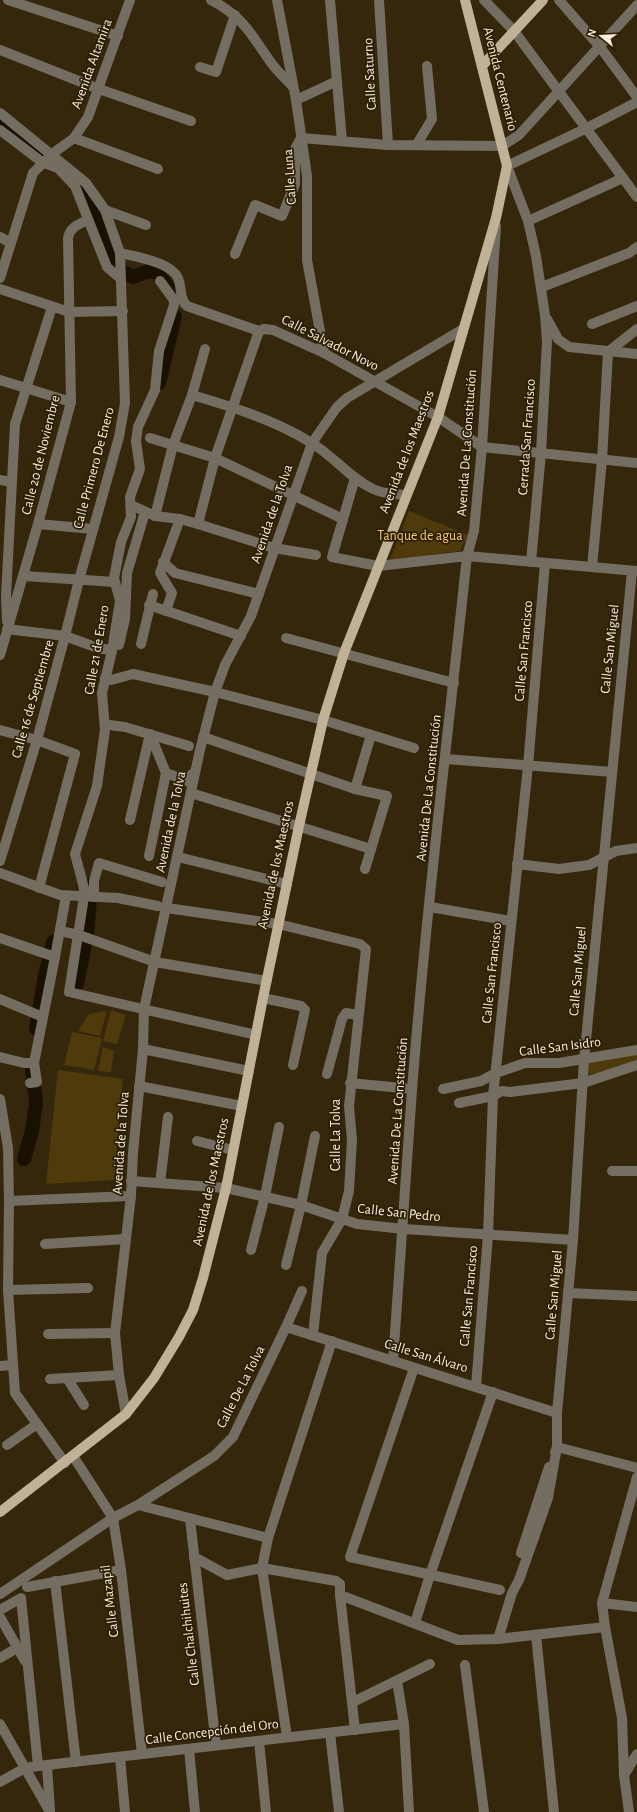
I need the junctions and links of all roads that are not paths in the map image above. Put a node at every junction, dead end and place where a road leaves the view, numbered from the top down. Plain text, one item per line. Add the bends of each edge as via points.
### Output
1 (130, 0) edge
2 (211, 0) edge
3 (278, 0) edge
4 (330, 0) edge
5 (379, 0) edge
6 (465, 0) edge
7 (484, 0) edge
8 (543, 0) edge
9 (559, 0) edge
10 (13, 1) edge
11 (636, 4) edge
12 (235, 15) junction
13 (514, 31) junction
14 (118, 36) junction
15 (600, 47) junction
16 (0, 50) edge
17 (427, 66) dead end
18 (482, 66) junction
19 (200, 68) dead end
20 (337, 81) junction
21 (293, 87) junction
22 (99, 89) junction
23 (560, 91) junction
24 (637, 97) edge
25 (296, 100) junction
26 (637, 102) edge
27 (0, 112) edge
28 (190, 121) dead end
29 (587, 128) junction
30 (0, 130) edge
31 (74, 138) junction
32 (301, 138) junction
33 (342, 141) junction
34 (417, 144) junction
35 (388, 145) junction
36 (502, 146) junction
37 (52, 154) junction
38 (42, 162) junction
39 (507, 166) junction
40 (158, 169) dead end
41 (623, 178) junction
42 (637, 197) edge
43 (105, 210) junction
44 (496, 218) junction
45 (87, 220) junction
46 (528, 221) junction
47 (146, 225) dead end
48 (0, 237) edge
49 (11, 243) junction
50 (637, 247) edge
51 (120, 252) junction
52 (235, 254) dead end
53 (0, 278) edge
54 (121, 279) junction
55 (160, 281) dead end
56 (542, 287) junction
57 (0, 288) edge
58 (637, 306) edge
59 (52, 307) junction
60 (123, 311) junction
61 (69, 312) junction
62 (545, 315) junction
63 (592, 324) dead end
64 (463, 329) junction
65 (637, 330) edge
66 (259, 331) junction
67 (205, 349) dead end
68 (608, 352) junction
69 (324, 353) junction
70 (637, 354) edge
71 (0, 380) edge
72 (375, 381) junction
73 (26, 388) junction
74 (192, 395) junction
75 (71, 402) junction
76 (234, 407) junction
77 (438, 416) junction
78 (143, 440) junction
79 (312, 443) junction
80 (173, 445) junction
81 (482, 447) junction
82 (541, 454) junction
83 (215, 458) junction
84 (602, 460) junction
85 (637, 463) edge
86 (355, 478) junction
87 (0, 480) edge
88 (11, 482) junction
89 (293, 495) junction
90 (406, 495) junction
91 (143, 511) junction
92 (180, 519) junction
93 (343, 519) junction
94 (38, 524) junction
95 (198, 524) junction
96 (93, 529) junction
97 (4, 538) edge
98 (274, 548) junction
99 (316, 555) dead end
100 (468, 556) junction
101 (163, 562) junction
102 (531, 562) junction
103 (545, 563) junction
104 (378, 566) junction
105 (592, 567) junction
106 (634, 571) edge
107 (24, 576) junction
108 (79, 580) junction
109 (115, 582) junction
110 (153, 594) dead end
111 (259, 594) junction
112 (3, 595) edge
113 (149, 605) junction
114 (166, 611) junction
115 (7, 629) junction
116 (65, 636) junction
117 (241, 636) junction
118 (286, 638) dead end
119 (141, 644) dead end
120 (110, 650) dead end
121 (344, 653) junction
122 (0, 655) edge
123 (108, 679) junction
124 (454, 683) junction
125 (215, 692) junction
126 (324, 720) junction
127 (109, 725) junction
128 (0, 730) edge
129 (150, 734) junction
130 (371, 735) junction
131 (203, 737) junction
132 (37, 740) junction
133 (105, 742) junction
134 (189, 746) dead end
135 (414, 748) dead end
136 (446, 759) junction
137 (528, 766) junction
138 (194, 768) dead end
139 (311, 772) junction
140 (612, 772) junction
141 (166, 773) junction
142 (355, 789) junction
143 (191, 794) junction
144 (130, 820) dead end
145 (299, 826) junction
146 (80, 842) junction
147 (637, 848) edge
148 (371, 849) junction
149 (150, 851) dead end
150 (81, 854) dead end
151 (178, 857) junction
152 (602, 857) junction
153 (0, 861) edge
154 (517, 864) junction
155 (365, 869) dead end
156 (0, 873) edge
157 (162, 882) dead end
158 (287, 884) junction
159 (39, 888) junction
160 (63, 896) junction
161 (89, 896) junction
162 (163, 907) junction
163 (430, 907) junction
164 (511, 921) junction
165 (278, 924) junction
166 (60, 931) junction
167 (83, 937) junction
168 (0, 938) edge
169 (51, 956) junction
170 (155, 962) junction
171 (266, 980) junction
172 (263, 998) junction
173 (0, 999) edge
174 (144, 1010) junction
175 (40, 1015) junction
176 (358, 1015) junction
177 (256, 1035) junction
178 (143, 1049) junction
179 (637, 1050) edge
180 (0, 1056) edge
181 (584, 1060) junction
182 (29, 1063) junction
183 (293, 1065) dead end
184 (637, 1065) edge
185 (249, 1071) junction
186 (496, 1073) junction
187 (327, 1074) dead end
188 (34, 1083) dead end
189 (350, 1083) junction
190 (583, 1083) junction
191 (139, 1086) junction
192 (412, 1089) junction
193 (443, 1090) dead end
194 (493, 1096) junction
195 (0, 1099) edge
196 (459, 1103) dead end
197 (242, 1106) junction
198 (168, 1117) dead end
199 (279, 1127) dead end
200 (315, 1136) dead end
201 (197, 1141) dead end
202 (233, 1150) junction
203 (612, 1171) dead end
204 (637, 1171) edge
205 (131, 1181) junction
206 (160, 1183) junction
207 (5, 1184) edge
208 (226, 1188) junction
209 (131, 1196) junction
210 (266, 1196) junction
211 (9, 1201) junction
212 (302, 1205) junction
213 (342, 1219) junction
214 (404, 1229) junction
215 (4, 1230) edge
216 (488, 1235) junction
217 (126, 1239) junction
218 (573, 1240) junction
219 (45, 1244) dead end
220 (251, 1250) dead end
221 (286, 1265) dead end
222 (4, 1273) edge
223 (88, 1288) dead end
224 (8, 1290) junction
225 (302, 1291) dead end
226 (568, 1293) junction
227 (637, 1296) edge
228 (5, 1323) edge
229 (286, 1327) junction
230 (115, 1333) junction
231 (48, 1334) dead end
232 (313, 1335) junction
233 (332, 1341) junction
234 (393, 1361) junction
235 (13, 1365) junction
236 (0, 1366) edge
237 (414, 1368) junction
238 (119, 1375) junction
239 (50, 1378) dead end
240 (67, 1378) junction
241 (476, 1386) junction
242 (493, 1392) junction
243 (84, 1404) dead end
244 (557, 1413) junction
245 (126, 1414) junction
246 (37, 1424) junction
247 (7, 1445) dead end
248 (557, 1447) junction
249 (73, 1456) junction
250 (65, 1463) junction
251 (637, 1468) edge
252 (637, 1477) edge
253 (138, 1505) junction
254 (0, 1512) edge
255 (113, 1518) junction
256 (190, 1519) junction
257 (268, 1538) junction
258 (194, 1557) junction
259 (262, 1568) junction
260 (121, 1570) junction
261 (430, 1575) junction
262 (55, 1582) junction
263 (27, 1587) dead end
264 (500, 1590) dead end
265 (0, 1594) edge
266 (340, 1595) junction
267 (602, 1603) junction
268 (637, 1607) edge
269 (0, 1610) edge
270 (0, 1617) edge
271 (415, 1623) junction
272 (605, 1627) junction
273 (536, 1635) junction
274 (498, 1639) junction
275 (17, 1648) junction
276 (0, 1658) edge
277 (430, 1664) dead end
278 (27, 1665) junction
279 (465, 1665) dead end
280 (397, 1681) junction
281 (353, 1702) junction
282 (0, 1724) edge
283 (404, 1724) junction
284 (355, 1730) junction
285 (330, 1733) junction
286 (287, 1737) junction
287 (259, 1741) junction
288 (216, 1745) junction
289 (189, 1749) junction
290 (142, 1754) junction
291 (637, 1754) edge
292 (120, 1757) junction
293 (76, 1762) junction
294 (42, 1766) junction
295 (25, 1768) junction
296 (624, 1775) junction
297 (0, 1782) edge
298 (632, 1796) edge
299 (50, 1812) edge
300 (125, 1812) edge
301 (195, 1812) edge
302 (266, 1812) edge
303 (339, 1812) edge
304 (409, 1812) edge
305 (484, 1812) edge
306 (554, 1812) edge
307 (629, 1812) edge

1 - 14 street, Avenida Altamira
2 - 12 street
3 - 21 street, Calle Luna
4 - 20 street
5 - 35 street, Calle Saturno
6 - 18 main road, Avenida Centenario
7 - 13 street
8 - 13 main road
9 - 15 street
10 - 14 street
11 - 15 street
12 - 19 street via 216,72
12 - 21 street via 252,32 273,66
13 - 18 main road
13 - 23 street
14 - 22 street, Avenida Altamira
15 - 23 street
15 - 24 street
16 - 22 street
17 - 34 street via 432,119
18 - 36 main road, Avenida Centenario
20 - 25 street
20 - 33 street
21 - 25 street, Calle Luna
22 - 28 street
22 - 31 street, Avenida Altamira via 88,117
23 - 29 street
23 - 36 street via 519,135
25 - 32 street, Calle Luna
26 - 29 street
27 - 37 street, Calle Primero De Enero
29 - 39 street
29 - 41 street
30 - 38 street
31 - 37 street, Avenida Altamira
31 - 40 street
32 - 33 street
32 - 52 street via 296,149 295,184 282,216 255,205
32 - 69 street, Calle Luna via 307,176 307,260
33 - 35 street
34 - 35 street
34 - 36 street
36 - 39 main road, Avenida Centenario
37 - 38 street, Avenida Altamira
37 - 43 street, Calle Primero De Enero via 86,183
38 - 45 street via 58,168 75,186
38 - 49 street, Avenida Altamira via 33,174
39 - 44 main road, Avenida de los Maestros
39 - 46 street, Cerrada San Francisco
41 - 42 street
41 - 46 street
43 - 47 street
43 - 51 street, Calle Primero De Enero
44 - 64 main road, Avenida de los Maestros
44 - 81 street, Avenida De La Constitución
45 - 54 street via 108,267
45 - 61 street, Calle 20 de Noviembre via 73,227 70,232
46 - 56 street, Cerrada San Francisco
48 - 49 street
49 - 53 street, Avenida Altamira
50 - 56 street via 629,253
51 - 54 street, Calle Primero De Enero
51 - 66 street, Calle Salvador Novo via 173,270 178,278 183,303 187,306
54 - 60 street, Calle Primero De Enero
55 - 78 street via 174,300 174,305 159,351 155,390 138,427
56 - 62 street, Cerrada San Francisco
57 - 59 street
58 - 63 street
59 - 61 street
59 - 73 street
60 - 61 street
60 - 96 street, Calle Primero De Enero via 126,403
61 - 75 street, Calle 20 de Noviembre
62 - 68 street via 558,339 569,347
62 - 82 street, Cerrada San Francisco via 547,342
64 - 72 street, Avenida de la Tolva
64 - 77 main road, Avenida de los Maestros
65 - 68 street
66 - 69 street, Calle Salvador Novo via 273,330
66 - 76 street
67 - 74 street
68 - 70 street
68 - 84 street
69 - 72 street, Calle Salvador Novo
71 - 73 street
72 - 77 street, Calle Salvador Novo
72 - 79 street, Avenida de la Tolva via 336,407
73 - 75 street
73 - 88 street via 15,424
74 - 76 street
74 - 80 street
75 - 94 street, Calle 20 de Noviembre
76 - 79 street
76 - 83 street
77 - 81 street, Calle Salvador Novo
77 - 90 main road, Avenida de los Maestros
78 - 80 street
78 - 91 street, Calle 21 de Enero via 140,469 130,497
79 - 86 street
79 - 89 street, Avenida de la Tolva
80 - 83 street
80 - 91 street
81 - 82 street
81 - 100 street, Avenida De La Constitución via 474,531
82 - 84 street
82 - 102 street, Cerrada San Francisco
83 - 89 street
83 - 95 street
84 - 85 street
84 - 105 street
86 - 90 street via 374,490
86 - 93 street
87 - 88 street
88 - 97 street
89 - 93 street
89 - 98 street, Avenida de la Tolva
90 - 104 main road, Avenida de los Maestros
91 - 92 street
91 - 109 street, Calle 21 de Enero via 131,517 121,542
91 - 123 street via 127,573 125,619
92 - 95 street
92 - 101 street
93 - 104 street via 332,557
94 - 96 street
94 - 107 street, Calle 20 de Noviembre
95 - 98 street
96 - 108 street, Calle Primero De Enero
97 - 112 street
98 - 99 street
98 - 111 street, Avenida de la Tolva
100 - 102 street
100 - 104 street
100 - 124 street, Avenida De La Constitución
101 - 111 street via 175,573
101 - 114 street via 160,573 172,593
102 - 103 street
103 - 105 street
103 - 137 street, Calle San Francisco
104 - 121 main road, Avenida de los Maestros
105 - 106 street
106 - 140 street, Calle San Miguel
107 - 108 street
107 - 115 street, Calle 20 de Noviembre
108 - 109 street
108 - 116 street, Calle Primero De Enero
109 - 123 street, Calle 21 de Enero via 120,601
110 - 113 street
111 - 117 street, Avenida de la Tolva
112 - 115 street
113 - 114 street
113 - 119 street
114 - 117 street
115 - 116 street
115 - 122 street
116 - 120 street
116 - 132 street, Calle 16 de Septiembre
117 - 125 street, Avenida de la Tolva via 225,665
118 - 121 street
121 - 124 street
121 - 126 main road, Avenida de los Maestros
123 - 125 street via 133,674
123 - 127 street
123 - 133 street, Calle 21 de Enero via 102,693
124 - 136 street, Avenida De La Constitución
125 - 126 street
125 - 131 street, Avenida de la Tolva
126 - 130 street
126 - 139 main road, Avenida de los Maestros
127 - 129 street
127 - 133 street
128 - 132 street
129 - 134 street
129 - 141 street
129 - 144 street
130 - 135 street
130 - 142 street
131 - 139 street
131 - 143 street, Avenida de la Tolva
132 - 153 street, Calle 16 de Septiembre
132 - 159 street via 75,754
133 - 146 street via 101,787
136 - 137 street
136 - 163 street, Avenida De La Constitución
137 - 140 street
137 - 154 street, Calle San Francisco
138 - 141 street via 190,782
139 - 142 street
139 - 145 main road, Avenida de los Maestros
140 - 152 street, Calle San Miguel
141 - 149 street
142 - 148 street via 387,796
143 - 145 street
143 - 151 street, Avenida de la Tolva
145 - 148 street
145 - 158 main road, Avenida de los Maestros
146 - 150 street
146 - 161 street via 75,854
147 - 152 street via 616,851
148 - 155 street
151 - 158 street
151 - 162 street, Avenida de la Tolva
152 - 154 street via 589,865 559,870
152 - 181 street, Calle San Miguel
154 - 164 street, Calle San Francisco
156 - 159 street
157 - 161 street via 98,863
158 - 165 main road, Avenida de los Maestros
159 - 160 street
160 - 161 street
160 - 166 street
161 - 162 street via 118,898
161 - 167 street
162 - 165 street
162 - 170 street, Avenida de la Tolva
163 - 164 street
163 - 192 street, Avenida De La Constitución
164 - 186 street, Calle San Francisco
165 - 171 main road, Avenida de los Maestros
165 - 176 street, Calle La Tolva via 364,946 366,953
166 - 167 street
166 - 169 street
167 - 170 street
167 - 174 street via 69,992
168 - 169 street
169 - 175 street
170 - 171 street
170 - 174 street, Avenida de la Tolva
171 - 172 main road, Avenida de los Maestros
172 - 177 main road, Avenida de los Maestros
172 - 183 street via 301,1006 305,1010
173 - 175 street
174 - 177 street
174 - 178 street, Avenida de la Tolva
175 - 182 street
176 - 187 street via 346,1013 342,1019
176 - 189 street, Calle La Tolva
177 - 185 main road, Avenida de los Maestros
178 - 185 street
178 - 191 street, Avenida de la Tolva
179 - 181 street, Calle San Isidro
180 - 182 street
181 - 186 street, Calle San Isidro via 525,1063
181 - 190 street, Calle San Miguel
182 - 188 street
184 - 190 street
185 - 197 main road, Avenida de los Maestros
186 - 193 street, Calle San Isidro via 481,1081
186 - 194 street, Calle San Francisco
189 - 192 street
189 - 213 street, Calle La Tolva via 352,1140 349,1191
190 - 194 street via 502,1091
190 - 218 street, Calle San Miguel
191 - 197 street
191 - 205 street, Avenida de la Tolva
192 - 214 street, Avenida De La Constitución
194 - 196 street
194 - 216 street, Calle San Francisco
195 - 207 street via 8,1148
197 - 202 main road, Avenida de los Maestros
198 - 206 street
199 - 210 street
200 - 212 street
201 - 202 street
202 - 208 main road, Avenida de los Maestros
203 - 204 street
205 - 206 street, Calle San Pedro
205 - 209 street, Avenida de la Tolva
206 - 208 street, Calle San Pedro
207 - 211 street
208 - 210 street, Calle San Pedro
208 - 245 main road, Avenida de los Maestros via 193,1310 180,1337 154,1378
209 - 211 street
209 - 217 street, Avenida de la Tolva
210 - 212 street, Calle San Pedro
210 - 220 street
211 - 215 street
212 - 213 street, Calle San Pedro
212 - 221 street
213 - 214 street, Calle San Pedro via 357,1224
213 - 232 street, Calle La Tolva via 322,1253
214 - 216 street, Calle San Pedro
214 - 234 street, Avenida De La Constitución
215 - 222 street
216 - 218 street, Calle San Pedro
216 - 241 street, Calle San Francisco
217 - 219 street
217 - 230 street, Avenida de la Tolva
218 - 226 street, Calle San Miguel
222 - 224 street
223 - 224 street
224 - 228 street
225 - 229 street, Calle De La Tolva
226 - 227 street
226 - 244 street, Calle San Miguel
228 - 235 street
229 - 232 street, Calle San Álvaro
229 - 253 street, Calle De La Tolva via 233,1437 214,1456
230 - 231 street
230 - 238 street, Avenida de la Tolva
232 - 233 street, Calle San Álvaro
233 - 234 street, Calle San Álvaro
233 - 257 street
234 - 237 street, Calle San Álvaro
235 - 236 street
235 - 246 street via 15,1393
237 - 241 street, Calle San Álvaro
237 - 261 street via 350,1557
238 - 240 street
238 - 245 street, Avenida de la Tolva
239 - 240 street
240 - 243 street
241 - 242 street, Calle San Álvaro
242 - 244 street, Calle San Álvaro
242 - 261 street
244 - 248 street, Calle San Miguel
245 - 249 main road, Avenida de los Maestros
246 - 247 street
246 - 250 street
248 - 251 street
248 - 274 street, Calle San Miguel via 548,1498 512,1593
249 - 250 main road, Avenida de los Maestros
249 - 255 street, Calle Mazapil
250 - 254 main road, Avenida de los Maestros
252 - 267 street
253 - 255 street, Calle De La Tolva
253 - 256 street
255 - 260 street, Calle Mazapil
255 - 265 street, Calle De La Tolva
256 - 257 street
256 - 258 street, Calle Chalchihuites
257 - 259 street
258 - 259 street via 227,1575
258 - 288 street, Calle Chalchihuites
259 - 266 street via 336,1581 340,1584
259 - 286 street
260 - 262 street
260 - 290 street, Calle Mazapil
261 - 264 street
261 - 271 street
262 - 263 street
262 - 293 street
266 - 271 street
266 - 281 street
267 - 268 street
267 - 272 street
269 - 278 street via 21,1598
270 - 275 street
271 - 274 street via 458,1640
272 - 273 street
272 - 296 street via 622,1718
273 - 274 street
273 - 306 street
275 - 276 street
275 - 278 street
277 - 280 street
278 - 294 street
279 - 305 street
280 - 281 street
280 - 283 street
281 - 284 street
282 - 295 street
283 - 284 street, Calle Concepción del Oro
283 - 304 street
284 - 285 street, Calle Concepción del Oro
285 - 286 street, Calle Concepción del Oro
285 - 303 street
286 - 287 street, Calle Concepción del Oro
287 - 288 street, Calle Concepción del Oro
287 - 302 street
288 - 289 street, Calle Concepción del Oro
289 - 290 street, Calle Concepción del Oro
289 - 301 street
290 - 292 street, Calle Concepción del Oro
291 - 296 street
292 - 293 street, Calle Concepción del Oro
292 - 300 street
293 - 294 street, Calle Concepción del Oro
294 - 295 street, Calle Concepción del Oro
294 - 299 street
295 - 297 street
295 - 299 street
296 - 298 street
298 - 307 street

